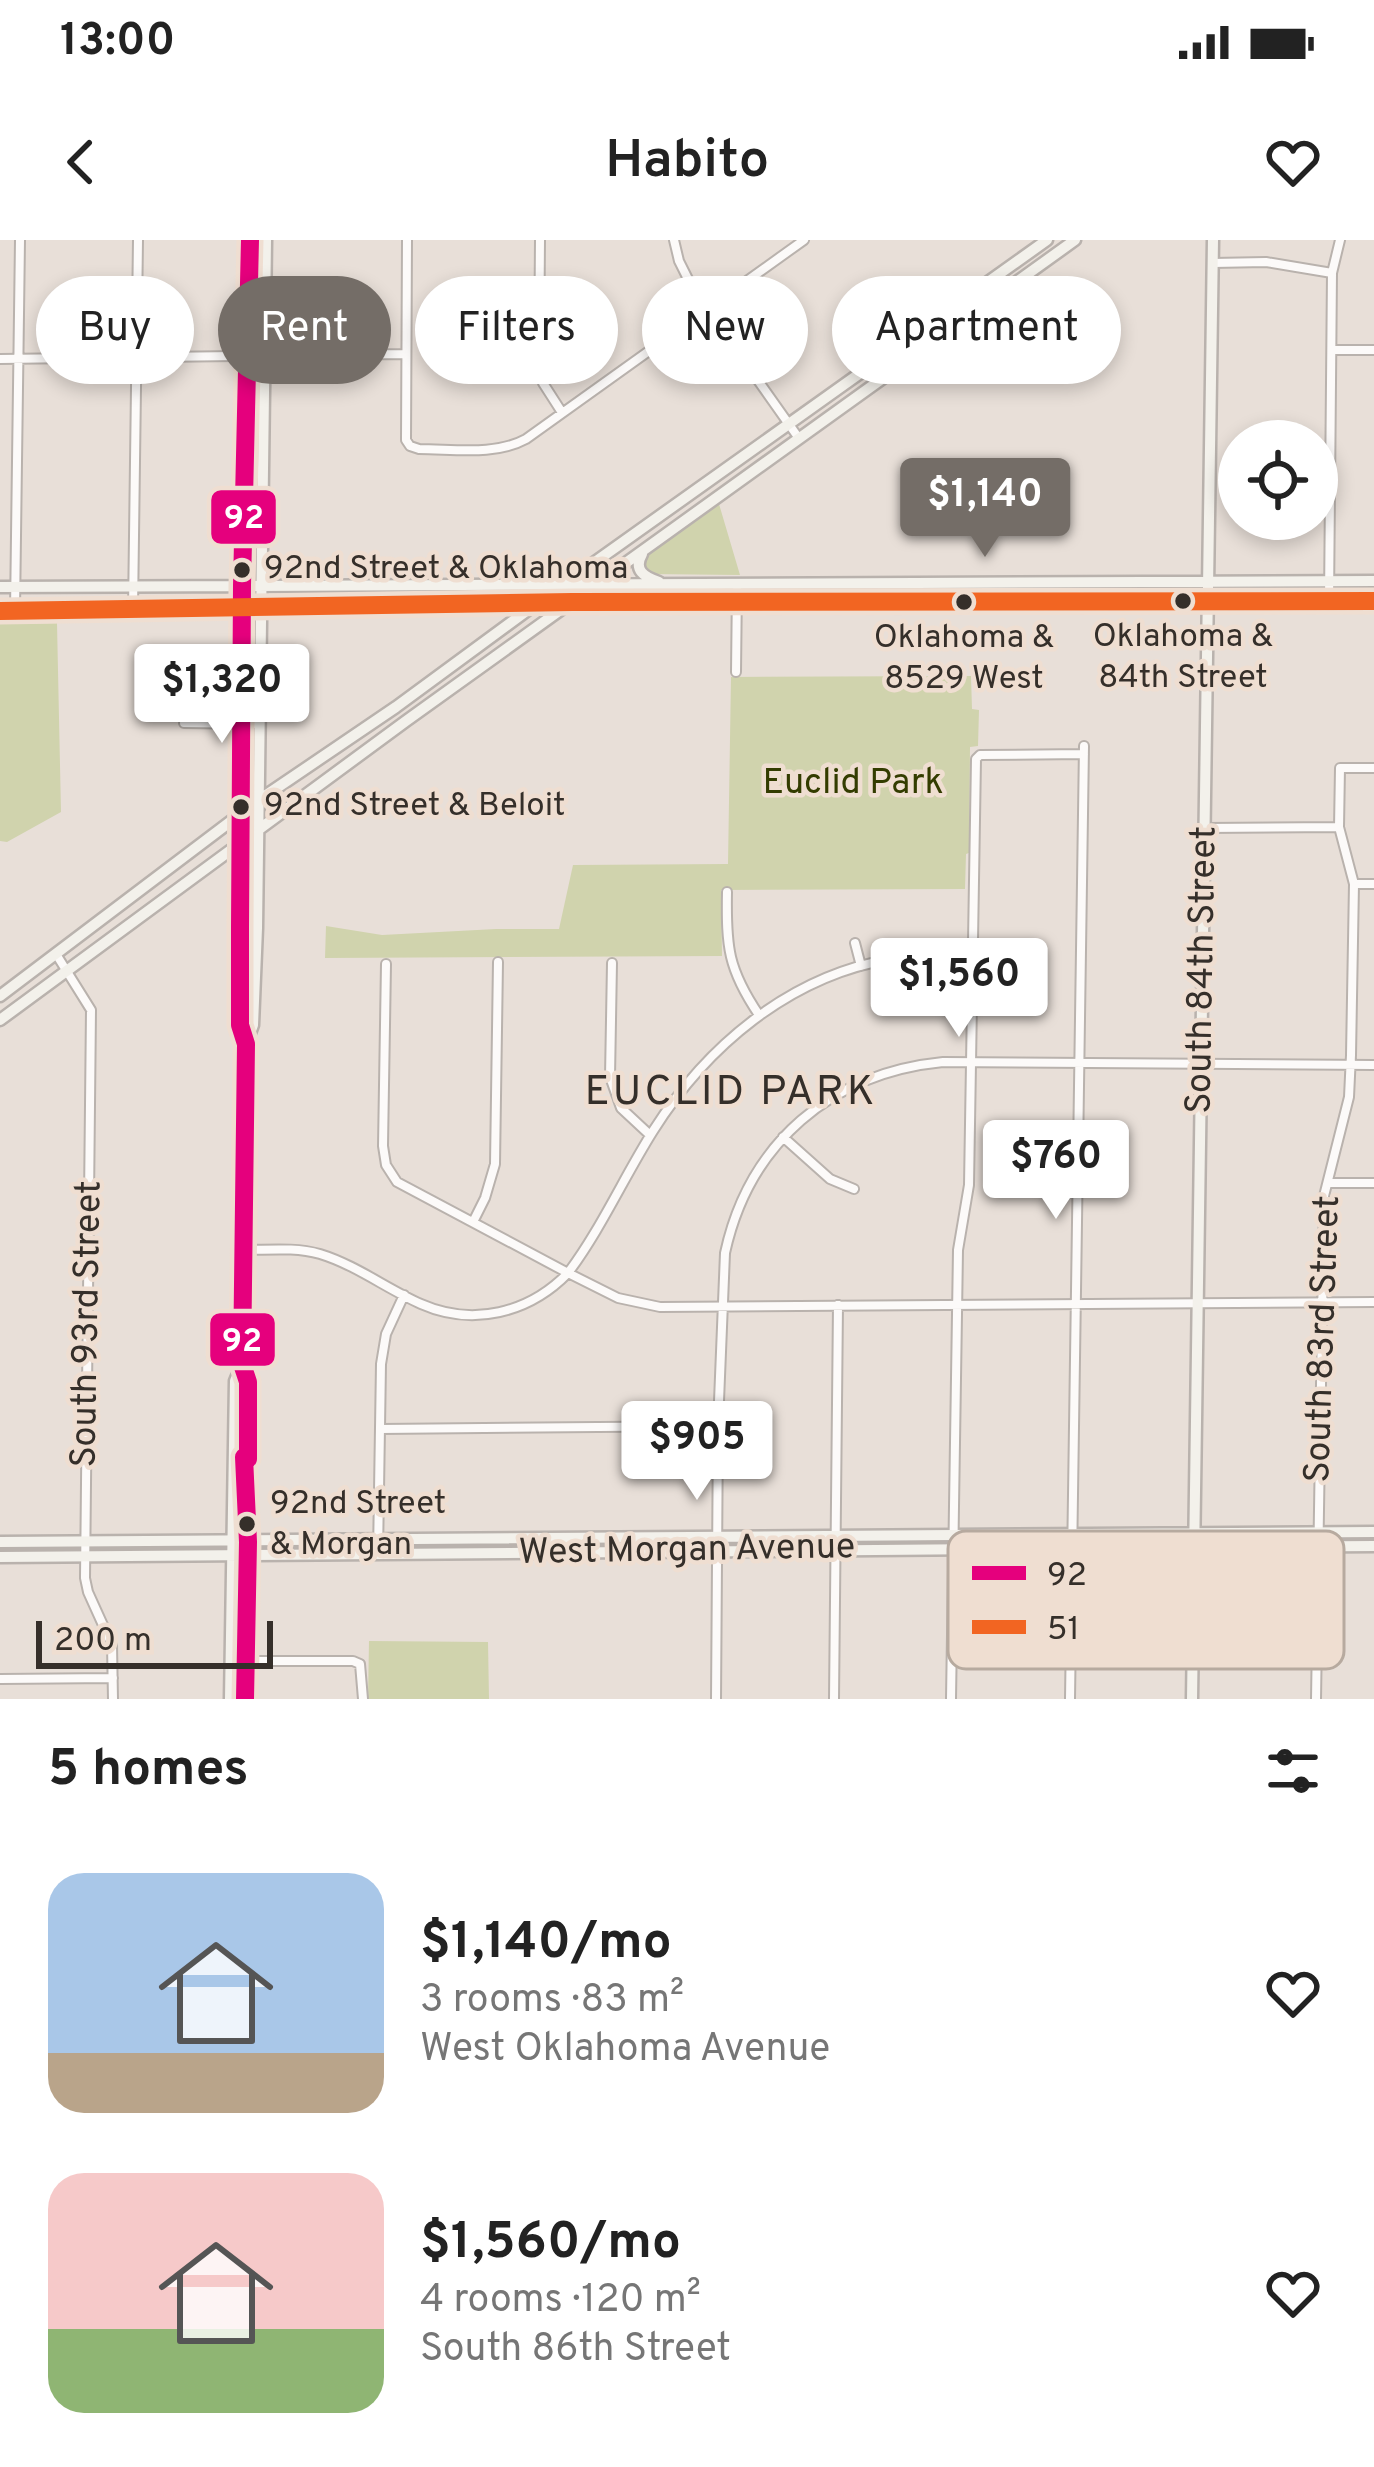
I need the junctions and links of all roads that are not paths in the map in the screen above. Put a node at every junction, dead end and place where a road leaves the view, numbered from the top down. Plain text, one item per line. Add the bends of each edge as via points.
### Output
1 (20, 240) edge
2 (138, 240) edge
3 (250, 240) edge
4 (266, 240) edge
5 (407, 240) edge
6 (540, 240) edge
7 (674, 240) edge
8 (804, 240) edge
9 (1076, 240) edge
10 (1213, 240) edge
11 (1340, 240) edge
12 (1055, 243) edge
13 (1213, 263) junction
14 (1332, 273) junction
15 (137, 276) edge
16 (249, 276) edge
17 (266, 276) edge
18 (688, 276) edge
19 (754, 276) edge
20 (1332, 350) junction
21 (1374, 350) edge
22 (391, 354) edge
23 (405, 354) junction
24 (642, 355) edge
25 (0, 359) edge
26 (18, 359) junction
27 (36, 359) edge
28 (136, 384) edge
29 (247, 384) edge
30 (264, 384) edge
31 (760, 384) edge
32 (562, 411) junction
33 (789, 424) junction
34 (798, 437) junction
35 (643, 552) junction
36 (1374, 581) edge
37 (1329, 582) junction
38 (1208, 583) junction
39 (242, 584) junction
40 (260, 584) junction
41 (597, 585) junction
42 (668, 585) junction
43 (737, 585) junction
44 (133, 586) junction
45 (561, 586) junction
46 (0, 587) edge
47 (15, 587) junction
48 (1329, 601) junction
49 (1374, 601) edge
50 (572, 602) junction
51 (737, 602) junction
52 (1208, 602) junction
53 (536, 604) junction
54 (476, 605) junction
55 (242, 608) junction
56 (261, 608) junction
57 (133, 610) junction
58 (0, 611) edge
59 (15, 611) junction
60 (500, 630) junction
61 (736, 672) dead end
62 (184, 723) dead end
63 (242, 724) junction
64 (260, 724) junction
65 (1374, 768) edge
66 (259, 800) junction
67 (241, 814) junction
68 (1339, 827) junction
69 (1206, 828) junction
70 (259, 829) junction
71 (241, 842) junction
72 (212, 863) junction
73 (240, 877) junction
74 (1354, 884) junction
75 (1374, 884) edge
76 (727, 892) dead end
77 (855, 943) dead end
78 (973, 953) junction
79 (56, 954) junction
80 (498, 962) dead end
81 (612, 963) dead end
82 (386, 964) dead end
83 (862, 966) junction
84 (66, 970) junction
85 (0, 996) edge
86 (759, 1016) junction
87 (0, 1020) edge
88 (245, 1044) junction
89 (972, 1062) junction
90 (1080, 1064) junction
91 (1201, 1064) junction
92 (1350, 1065) junction
93 (1374, 1065) edge
94 (650, 1135) junction
95 (783, 1137) junction
96 (1327, 1183) junction
97 (1374, 1183) edge
98 (854, 1189) dead end
99 (473, 1222) junction
100 (244, 1250) junction
101 (568, 1273) junction
102 (404, 1295) junction
103 (1322, 1302) junction
104 (1076, 1303) junction
105 (1198, 1303) junction
106 (1374, 1303) edge
107 (838, 1305) junction
108 (957, 1305) junction
109 (721, 1307) junction
110 (242, 1364) junction
111 (718, 1426) junction
112 (380, 1429) junction
113 (954, 1531) edge
114 (1072, 1531) edge
115 (1194, 1531) edge
116 (1319, 1531) edge
117 (948, 1542) edge
118 (0, 1543) edge
119 (836, 1543) junction
120 (719, 1545) junction
121 (377, 1547) junction
122 (232, 1548) junction
123 (248, 1548) junction
124 (85, 1550) junction
125 (0, 1557) edge
126 (230, 1660) junction
127 (246, 1661) junction
128 (952, 1669) edge
129 (1070, 1669) edge
130 (1192, 1669) edge
131 (1316, 1669) edge
132 (113, 1678) junction
133 (0, 1679) edge
134 (113, 1699) edge
135 (230, 1699) edge
136 (245, 1699) edge
137 (363, 1699) edge
138 (716, 1699) edge
139 (834, 1699) edge
140 (951, 1699) edge
141 (1070, 1699) edge
142 (1192, 1699) edge
143 (1316, 1699) edge

1 - 26 street
2 - 15 street
3 - 16 main road
4 - 17 main road
5 - 23 street
6 - 32 street via 539,360
7 - 18 street
8 - 19 street
9 - 12 main road
10 - 13 main road, South 84th Street
11 - 14 street
12 - 33 main road
12 - 34 main road
13 - 14 street
13 - 38 main road, South 84th Street
14 - 20 street
20 - 21 street
20 - 37 street
22 - 23 street
23 - 32 street via 410,446 512,447
24 - 32 street
25 - 26 street
26 - 27 street
26 - 47 street
28 - 44 street
29 - 39 main road
30 - 40 main road
31 - 33 street
33 - 34 street
33 - 45 main road
34 - 35 main road
35 - 41 main road
35 - 42 main road via 642,574
36 - 37 main road
37 - 38 main road
37 - 48 street
38 - 43 main road
38 - 52 main road, South 84th Street
39 - 40 main road
39 - 44 main road
39 - 55 main road
40 - 45 main road
40 - 56 main road
41 - 42 main road
41 - 45 main road
41 - 50 main road
42 - 43 main road
43 - 51 street
44 - 47 main road
44 - 57 street
45 - 53 main road
46 - 47 main road
47 - 59 street
48 - 49 main road
48 - 52 main road
50 - 51 main road
50 - 53 main road
50 - 70 main road
51 - 52 main road
51 - 61 street
52 - 69 main road, South 84th Street
53 - 54 main road
53 - 60 main road
54 - 56 main road
54 - 60 main road via 498,610
55 - 56 main road
55 - 57 main road
55 - 63 main road
56 - 64 main road
57 - 59 main road
58 - 59 main road
60 - 66 main road
62 - 63 street
63 - 64 street
63 - 67 main road
64 - 66 main road
65 - 68 street, South 83rd Street via 1340,768
66 - 67 main road
66 - 70 main road
67 - 71 main road
67 - 79 main road
68 - 69 street
68 - 74 street, South 83rd Street
69 - 91 main road, South 84th Street
70 - 71 main road
70 - 88 main road via 253,1025
71 - 72 main road
71 - 73 main road
72 - 73 main road via 226,863
72 - 84 main road
73 - 88 main road
74 - 75 street
74 - 92 street, South 83rd Street
76 - 86 street via 729,957
77 - 83 street
78 - 83 street
78 - 89 street
78 - 90 street via 976,759 1084,750
79 - 84 street, South 93rd Street
79 - 85 main road
80 - 99 street via 495,1164
81 - 94 street via 610,1077 621,1108
82 - 99 street via 386,1166 397,1182
83 - 86 street
84 - 87 main road
84 - 124 street, South 93rd Street via 91,1010 92,1027
86 - 94 street via 704,1062
88 - 100 main road
89 - 90 street
89 - 95 street via 877,1076 831,1096
89 - 108 street
90 - 91 street
90 - 104 street
91 - 92 street
91 - 105 main road, South 84th Street
92 - 93 street
92 - 96 street, South 83rd Street
94 - 101 street
95 - 98 street via 830,1179
95 - 109 street via 730,1228
96 - 97 street
96 - 103 street, South 83rd Street
99 - 101 street
100 - 102 street via 317,1253
100 - 110 main road
101 - 102 street via 529,1302 489,1316 438,1311
101 - 109 street via 646,1305
102 - 112 street via 386,1334
103 - 105 street
103 - 106 street
103 - 116 street, South 83rd Street
104 - 105 street
104 - 108 street
104 - 114 street
105 - 115 main road, South 84th Street
107 - 108 street
107 - 109 street
107 - 119 street
108 - 113 street
109 - 111 street
110 - 122 main road via 235,1381
110 - 123 main road
111 - 112 street
111 - 120 street
112 - 121 street
117 - 119 main road, West Morgan Avenue
118 - 124 main road, West Morgan Avenue
119 - 120 main road, West Morgan Avenue
119 - 139 street
120 - 121 main road, West Morgan Avenue
120 - 138 street
121 - 123 main road, West Morgan Avenue
122 - 123 main road, West Morgan Avenue
122 - 124 main road, West Morgan Avenue
122 - 126 main road
123 - 127 main road
124 - 125 main road, West Morgan Avenue
124 - 132 street, South 93rd Street via 88,1592 112,1646
126 - 127 street
126 - 135 main road
127 - 136 main road
127 - 137 street via 352,1661 361,1664
128 - 140 street
129 - 141 street
130 - 142 main road, South 84th Street
131 - 143 street, South 83rd Street
132 - 133 street
132 - 134 street, South 93rd Street

